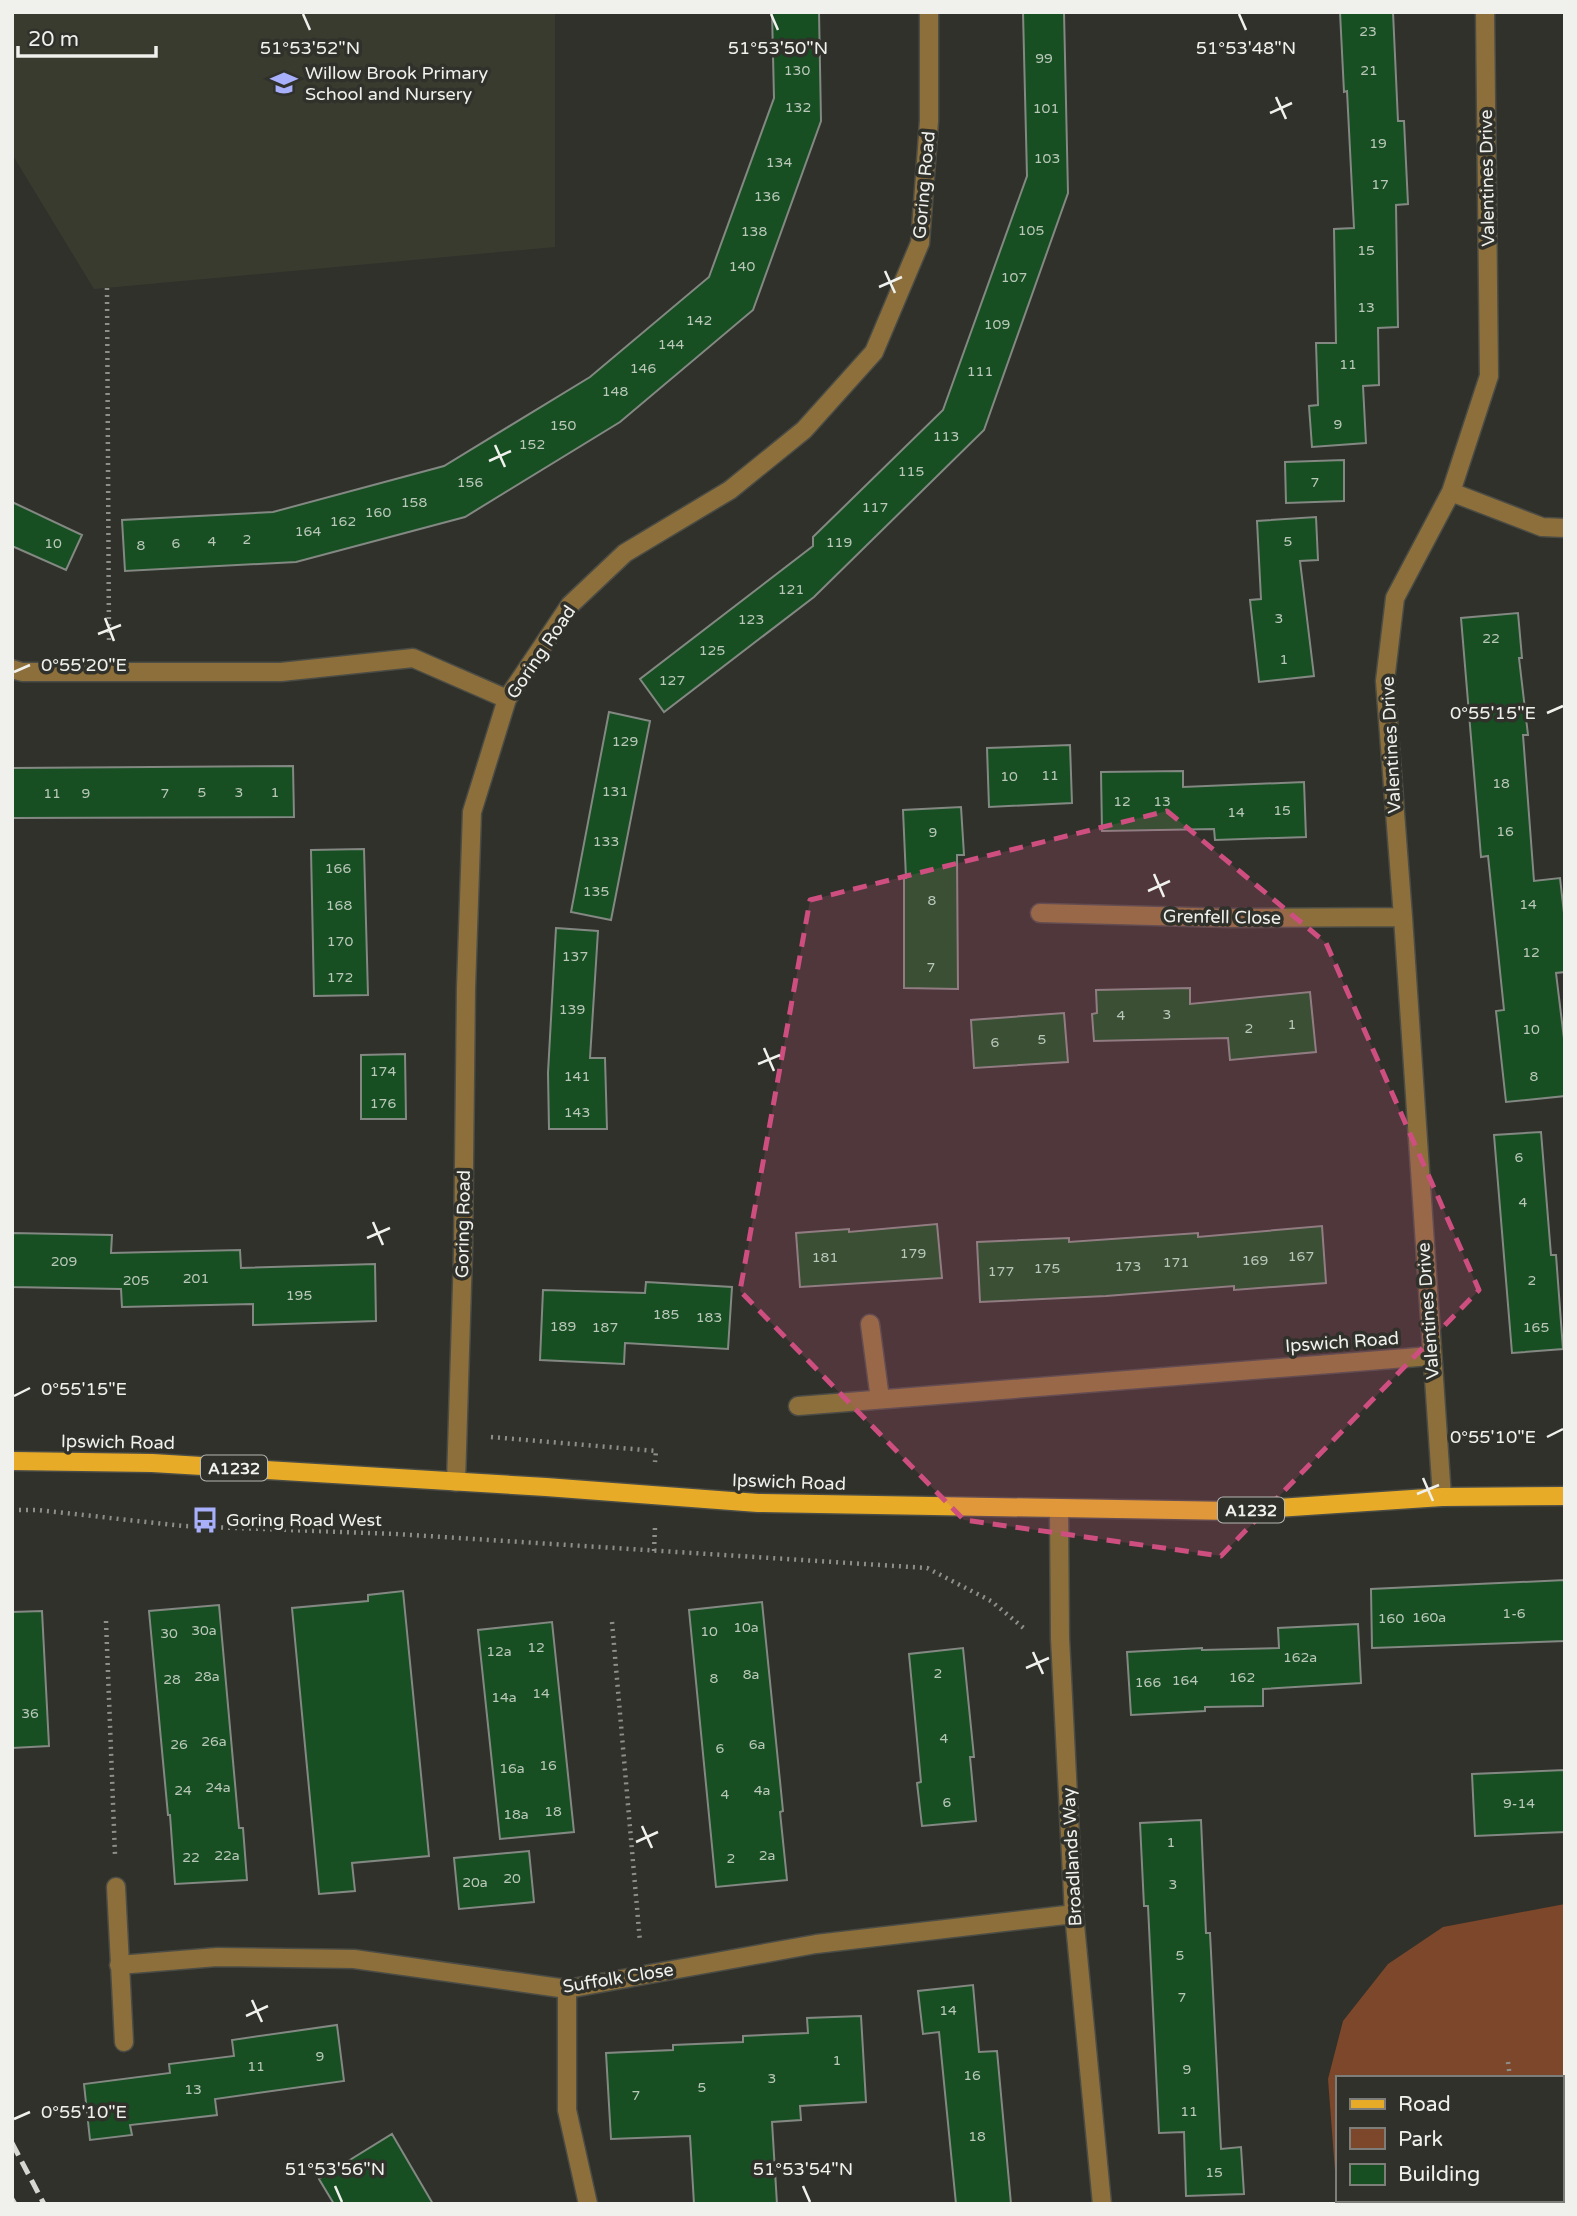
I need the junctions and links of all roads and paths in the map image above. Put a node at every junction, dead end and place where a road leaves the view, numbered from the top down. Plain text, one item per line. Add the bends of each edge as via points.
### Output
1 (929, 12) edge
2 (1485, 12) edge
3 (107, 288) dead end
4 (1451, 492) junction
5 (1565, 528) edge
6 (12, 669) edge
7 (109, 673) junction
8 (507, 699) junction
9 (1040, 913) dead end
10 (1403, 917) junction
11 (870, 1324) dead end
12 (1431, 1356) junction
13 (880, 1399) junction
14 (798, 1406) dead end
15 (12, 1461) edge
16 (456, 1482) junction
17 (1565, 1496) edge
18 (1441, 1497) junction
19 (12, 1510) edge
20 (1059, 1510) junction
21 (106, 1622) dead end
22 (612, 1622) dead end
23 (1060, 1638) junction
24 (116, 1887) joint
25 (1074, 1914) junction
26 (119, 1965) junction
27 (643, 1975) junction
28 (567, 1989) junction
29 (124, 2042) dead end
30 (1508, 2063) dead end
31 (1510, 2076) edge
32 (588, 2204) edge
33 (1102, 2204) edge

1 - 8 street, Goring Road via 929,121 920,243 874,352 804,430 730,489 616,561 570,605
2 - 4 street, Valentines Drive via 1489,376
3 - 7 path
4 - 5 street via 1542,527
4 - 10 street, Valentines Drive via 1395,598 1385,681
6 - 7 street
7 - 8 street via 281,672 413,659
8 - 16 street, Goring Road via 472,812
9 - 10 street, Grenfell Close
10 - 12 street, Valentines Drive
11 - 13 street
12 - 13 street, Ipswich Road
12 - 18 street, Valentines Drive
13 - 14 street, Ipswich Road
15 - 16 main road, Ipswich Road / A1232 via 152,1463
16 - 20 main road, Ipswich Road / A1232 via 758,1503
17 - 18 main road, Ipswich Road / A1232
18 - 20 main road, Ipswich Road / A1232 via 1233,1511
19 - 23 path via 183,1526 396,1534 927,1568 991,1601 1043,1644
20 - 23 street, Broadlands Way
21 - 24 path
22 - 27 path
23 - 25 street, Broadlands Way
24 - 26 street
25 - 27 street, Suffolk Close via 816,1944
25 - 33 street, Broadlands Way
26 - 28 street, Suffolk Close via 217,1957 354,1959
26 - 29 street
27 - 28 street, Suffolk Close
28 - 32 street via 567,2110
30 - 31 path

